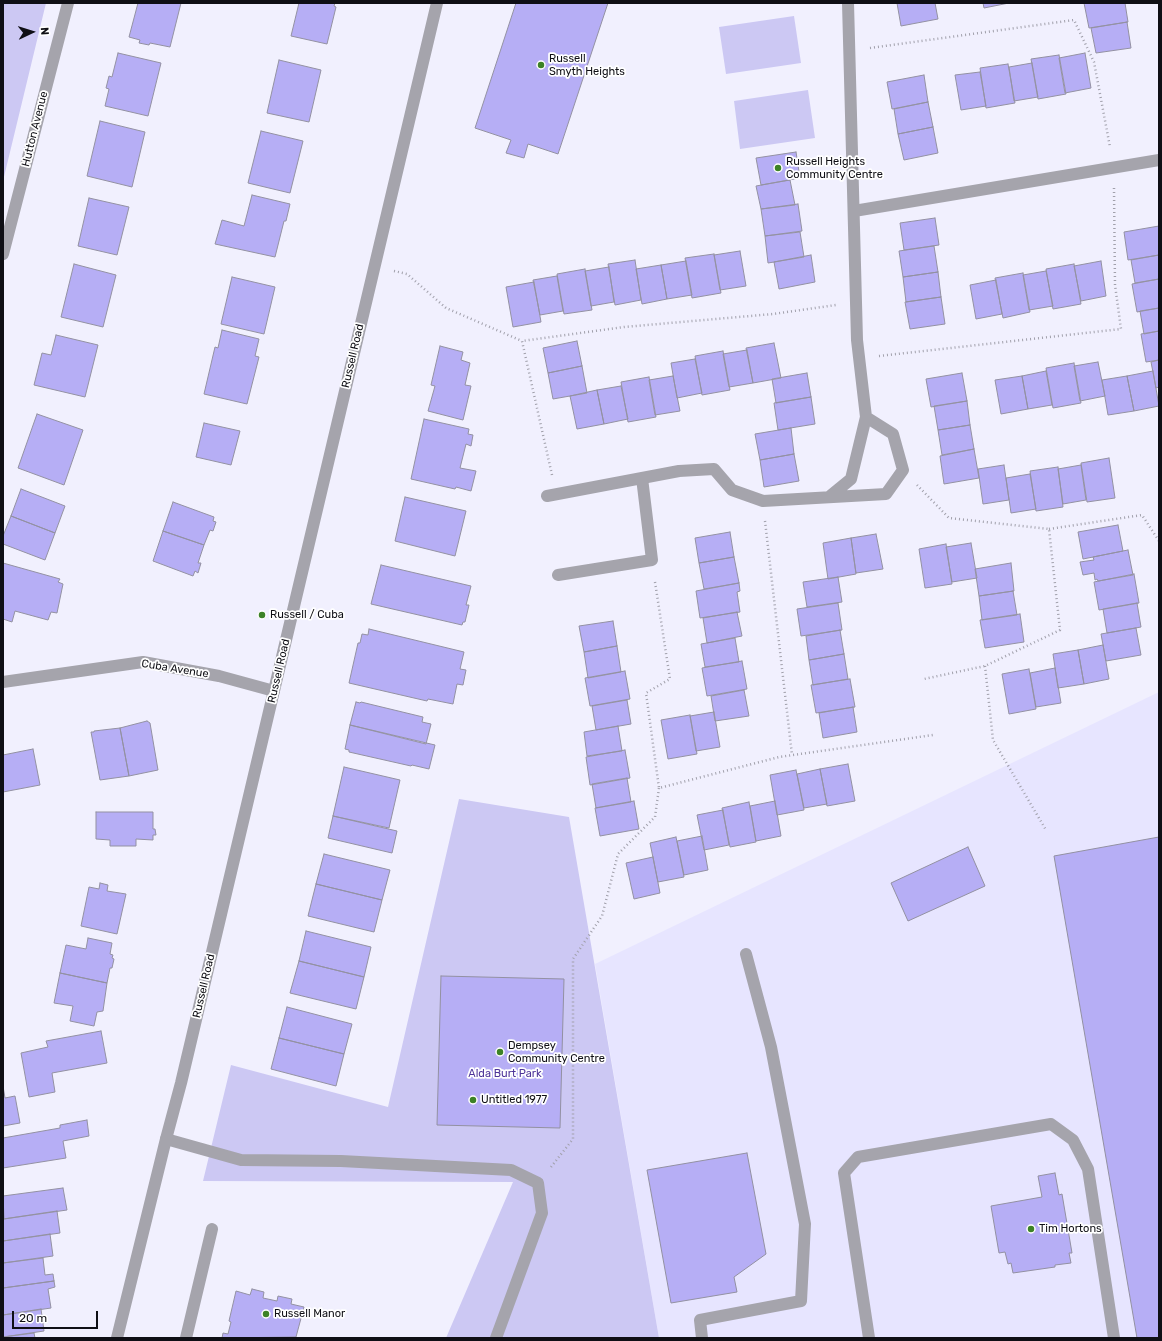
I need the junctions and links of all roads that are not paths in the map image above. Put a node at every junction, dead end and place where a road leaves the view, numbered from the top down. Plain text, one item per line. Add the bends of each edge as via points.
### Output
1 (68, 3) edge
2 (437, 3) edge
3 (848, 3) edge
4 (1159, 160) edge
5 (854, 211) junction
6 (3, 254) edge
7 (866, 417) junction
8 (642, 478) junction
9 (551, 495) road end
10 (828, 497) junction
11 (558, 575) dead end
12 (3, 682) edge
13 (274, 691) junction
14 (746, 954) dead end
15 (166, 1139) junction
16 (212, 1229) dead end
17 (117, 1338) edge
18 (186, 1338) edge
19 (496, 1338) edge
20 (702, 1338) edge
21 (869, 1338) edge
22 (1114, 1338) edge

1 - 6 street, Hutton Avenue
2 - 13 street, Russell Road
3 - 5 street
4 - 5 street
5 - 7 street via 857,340
7 - 10 street via 851,479
7 - 10 street via 893,434 903,470 886,494
8 - 9 street
8 - 10 street via 679,471 714,469 732,490 763,501
8 - 11 street via 652,560
12 - 13 street, Cuba Avenue via 143,662 219,676
13 - 15 street, Russell Road
14 - 20 street via 771,1047 805,1224 801,1301 700,1320
15 - 17 street, Russell Road
15 - 19 street via 241,1160 341,1161 511,1170 538,1183 542,1213
16 - 18 street
21 - 22 street via 844,1173 858,1157 1051,1124 1073,1140 1088,1169

